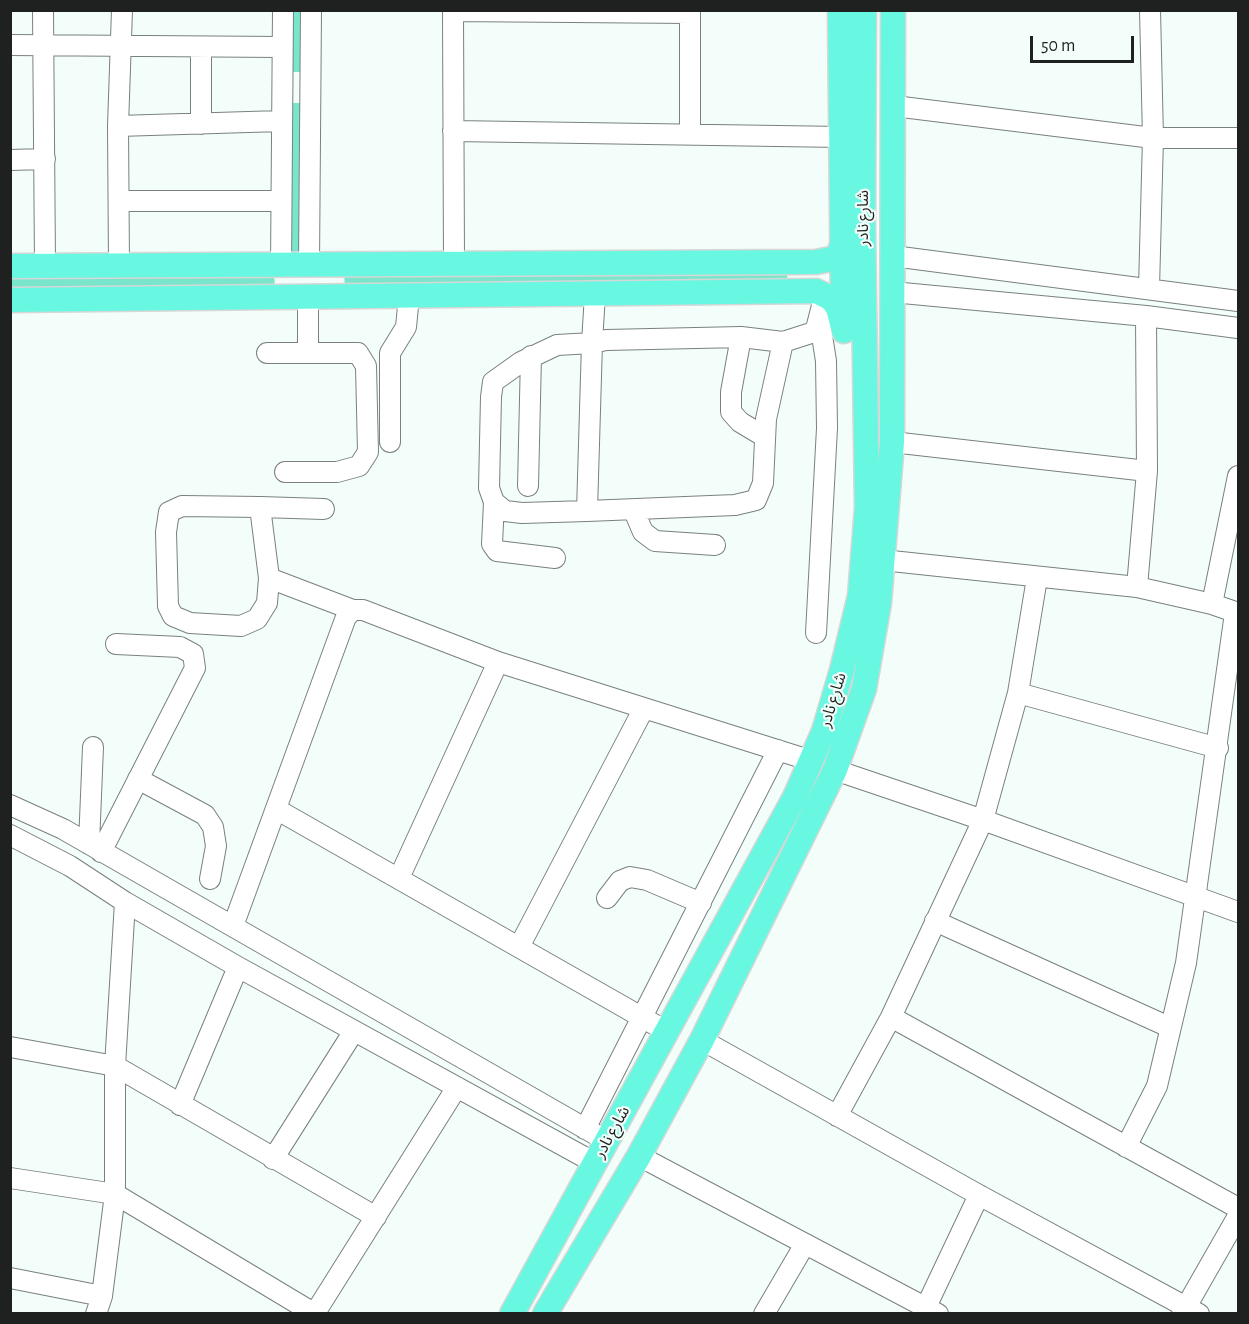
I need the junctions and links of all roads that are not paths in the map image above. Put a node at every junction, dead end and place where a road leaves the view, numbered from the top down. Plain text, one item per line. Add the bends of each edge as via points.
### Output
1 (43, 10) edge
2 (122, 10) edge
3 (283, 10) edge
4 (311, 10) edge
5 (840, 10) edge
6 (864, 10) edge
7 (892, 10) edge
8 (1150, 10) edge
9 (453, 11) edge
10 (690, 12) edge
11 (10, 45) edge
12 (45, 45) junction
13 (281, 47) junction
14 (121, 48) junction
15 (201, 48) junction
16 (282, 85) junction
17 (310, 86) junction
18 (894, 106) junction
19 (281, 121) junction
20 (201, 124) junction
21 (118, 126) junction
22 (453, 131) junction
23 (690, 134) junction
24 (842, 137) junction
25 (1153, 138) junction
26 (1239, 138) edge
27 (45, 159) junction
28 (10, 160) edge
29 (119, 201) junction
30 (281, 201) junction
31 (843, 241) junction
32 (892, 256) junction
33 (791, 262) junction
34 (454, 263) junction
35 (45, 265) junction
36 (119, 265) junction
37 (309, 265) junction
38 (10, 266) edge
39 (281, 266) junction
40 (1158, 290) junction
41 (791, 291) junction
42 (892, 292) junction
43 (595, 294) junction
44 (825, 294) junction
45 (409, 296) junction
46 (308, 297) junction
47 (10, 300) edge
48 (1239, 301) edge
49 (1155, 318) junction
50 (820, 323) junction
51 (1239, 328) edge
52 (844, 331) junction
53 (741, 338) junction
54 (783, 342) junction
55 (592, 343) junction
56 (267, 353) dead end
57 (308, 353) junction
58 (531, 356) junction
59 (865, 396) junction
60 (765, 437) junction
61 (390, 442) dead end
62 (892, 442) junction
63 (1147, 471) junction
64 (285, 472) dead end
65 (1239, 476) edge
66 (528, 486) dead end
67 (494, 502) junction
68 (260, 507) junction
69 (324, 508) dead end
70 (587, 511) junction
71 (634, 511) junction
72 (715, 545) dead end
73 (555, 558) dead end
74 (882, 560) junction
75 (269, 578) junction
76 (1037, 578) junction
77 (1137, 587) junction
78 (1212, 604) junction
79 (353, 610) junction
80 (1237, 613) edge
81 (816, 633) dead end
82 (116, 644) dead end
83 (498, 662) junction
84 (1018, 693) junction
85 (644, 708) junction
86 (93, 747) dead end
87 (1218, 748) junction
88 (778, 750) junction
89 (812, 761) junction
90 (835, 770) junction
91 (138, 779) junction
92 (10, 805) edge
93 (276, 808) junction
94 (983, 820) junction
95 (10, 835) edge
96 (95, 848) junction
97 (399, 878) junction
98 (210, 879) dead end
99 (750, 880) junction
100 (776, 895) junction
101 (1197, 895) junction
102 (607, 898) dead end
103 (125, 902) junction
104 (190, 902) junction
105 (700, 903) junction
106 (1239, 912) edge
107 (935, 921) junction
108 (226, 922) junction
109 (169, 927) junction
110 (724, 927) junction
111 (751, 941) junction
112 (201, 945) junction
113 (519, 946) junction
114 (238, 967) junction
115 (642, 1017) junction
116 (891, 1017) junction
117 (1169, 1027) junction
118 (354, 1030) junction
119 (666, 1031) junction
120 (702, 1040) junction
121 (10, 1047) edge
122 (115, 1066) junction
123 (457, 1087) junction
124 (180, 1105) junction
125 (837, 1116) junction
126 (583, 1128) junction
127 (607, 1142) junction
128 (565, 1147) junction
129 (1126, 1147) junction
130 (639, 1156) junction
131 (273, 1159) junction
132 (595, 1163) junction
133 (10, 1178) edge
134 (115, 1194) junction
135 (979, 1195) junction
136 (1239, 1208) edge
137 (1239, 1216) edge
138 (376, 1217) junction
139 (805, 1244) junction
140 (10, 1278) edge
141 (99, 1305) edge
142 (293, 1308) edge
143 (932, 1310) edge
144 (1189, 1312) edge
145 (315, 1313) edge
146 (512, 1314) edge
147 (545, 1314) edge
148 (764, 1314) edge

1 - 12 street
2 - 14 street
3 - 13 street
4 - 17 street
5 - 24 main road
6 - 59 main road, شارع نادر
7 - 18 main road, شارع نادر
8 - 25 street
9 - 10 street
9 - 22 street
10 - 23 street
11 - 12 street
12 - 14 street
12 - 27 street
13 - 15 street
13 - 16 street
14 - 15 street
14 - 21 street
15 - 20 street
16 - 17 street
16 - 19 street
17 - 37 street
18 - 25 street
18 - 32 main road, شارع نادر
19 - 20 street
19 - 30 street
20 - 21 street
21 - 29 street
22 - 23 street
22 - 34 street
23 - 24 street
24 - 31 main road
25 - 26 street
25 - 40 street
27 - 28 street
27 - 35 street
29 - 30 street
29 - 36 street
30 - 39 street
31 - 33 main road via 836,258
31 - 52 main road
32 - 40 street
32 - 42 main road, شارع نادر
33 - 34 main road
33 - 41 main road via 801,264 807,277 800,289
34 - 37 main road
35 - 36 main road
35 - 38 main road
36 - 39 main road
37 - 39 main road
40 - 48 street
40 - 49 street
41 - 43 main road
41 - 44 main road
42 - 49 street
42 - 62 main road, شارع نادر
43 - 45 main road
43 - 55 street
44 - 50 street
44 - 52 main road via 838,308
45 - 46 main road
45 - 61 street via 406,327 390,353
46 - 47 main road
46 - 57 street
49 - 51 street
49 - 63 street
50 - 54 street via 811,333
50 - 81 street via 826,361 827,428
52 - 59 main road via 862,373
53 - 54 street
53 - 55 street
53 - 60 street via 731,412
54 - 60 street
55 - 58 street via 557,345
55 - 70 street
56 - 57 street
57 - 64 street via 358,353 366,366 368,452 359,466 337,472
58 - 66 street
58 - 67 street via 493,382 489,488
59 - 89 main road, شارع نادر via 867,508 860,596 834,701
60 - 71 street via 763,483 756,500 735,506
62 - 63 street
62 - 74 main road, شارع نادر
63 - 77 street
65 - 78 street
67 - 70 street via 505,511 522,513
67 - 73 street via 492,544 497,551
68 - 69 street
68 - 75 street
68 - 75 street via 182,506 169,512 168,606 173,616 190,623 241,626 257,619 267,603
70 - 71 street
71 - 72 street via 643,532 655,541
74 - 76 street
74 - 90 main road, شارع نادر via 864,689
75 - 79 street
76 - 77 street
76 - 84 street
77 - 78 street
78 - 80 street
79 - 83 street via 363,610
79 - 93 street via 346,616
80 - 87 street
82 - 91 street via 180,647 194,654 195,668
83 - 85 street
83 - 97 street
84 - 87 street
84 - 94 street
85 - 88 street
85 - 113 street
86 - 96 street
87 - 101 street
88 - 89 street
88 - 105 street
89 - 99 main road, شارع نادر
90 - 94 street
90 - 100 main road, شارع نادر
91 - 96 street
91 - 98 street via 205,815 213,827 216,846
92 - 96 street
93 - 97 street
93 - 108 street
94 - 101 street
94 - 107 street
95 - 103 street via 70,866
96 - 104 street
97 - 113 street
99 - 100 main road via 762,895
99 - 110 main road, شارع نادر
100 - 111 main road, شارع نادر
101 - 106 street
101 - 117 street via 1186,963
102 - 105 street via 620,881 630,877 647,880
103 - 109 street
103 - 122 street
104 - 108 street
104 - 109 street via 190,915 184,923
105 - 115 street
107 - 116 street
107 - 117 street
108 - 112 street via 208,921 202,927
108 - 126 street
109 - 112 street
110 - 111 main road via 737,928
110 - 119 main road, شارع نادر
111 - 120 main road, شارع نادر
112 - 114 street
113 - 115 street
114 - 118 street
114 - 124 street
115 - 119 street
115 - 126 street
116 - 125 street
116 - 129 street
117 - 129 street via 1157,1086
118 - 123 street
118 - 131 street
119 - 127 main road, شارع نادر
120 - 125 street
120 - 130 main road, شارع نادر
121 - 122 street
122 - 124 street
122 - 134 street
123 - 128 street
123 - 138 street
124 - 131 street
125 - 135 street
126 - 127 street
126 - 128 street via 577,1139
127 - 132 main road, شارع نادر
128 - 132 street
129 - 136 street
130 - 139 street
130 - 147 main road, شارع نادر
131 - 138 street
132 - 146 main road, شارع نادر
133 - 134 street
134 - 141 street
134 - 142 street
135 - 143 street
135 - 144 street
137 - 144 street
138 - 145 street
139 - 143 street
139 - 148 street
140 - 141 street
142 - 145 street

